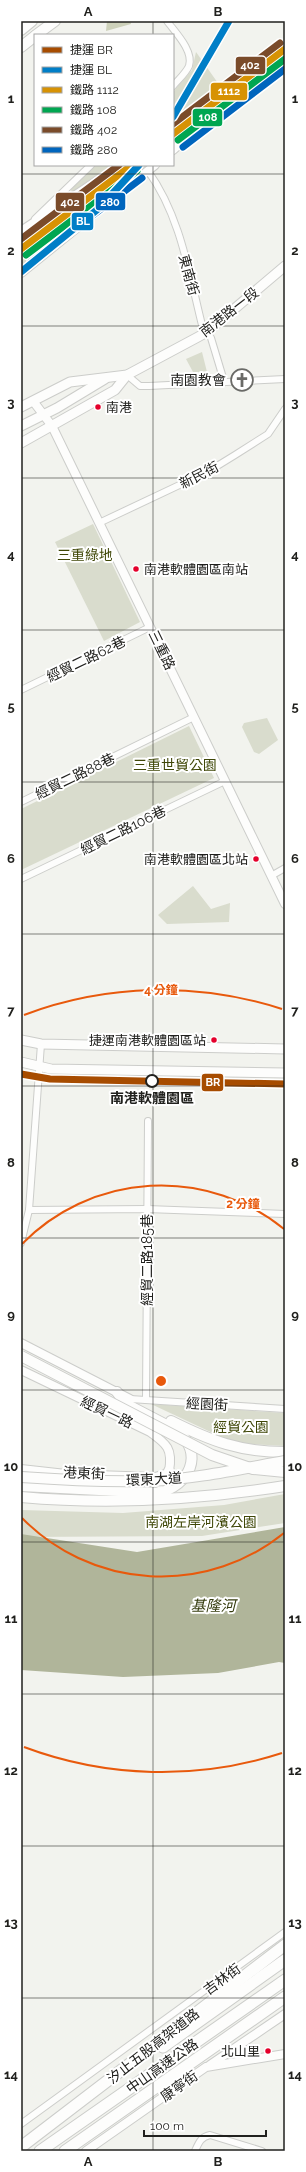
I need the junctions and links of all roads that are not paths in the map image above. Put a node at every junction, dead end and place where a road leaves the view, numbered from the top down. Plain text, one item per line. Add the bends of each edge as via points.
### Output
1 (32, 21) edge
2 (55, 21) edge
3 (167, 21) edge
4 (21, 30) edge
5 (39, 34) edge
6 (34, 37) edge
7 (21, 47) edge
8 (285, 50) edge
9 (269, 63) junction
10 (174, 85) edge
11 (174, 129) edge
12 (174, 131) edge
13 (176, 147) edge
14 (90, 166) edge
15 (119, 166) edge
16 (154, 166) edge
17 (148, 171) junction
18 (23, 230) edge
19 (285, 266) edge
20 (21, 273) edge
21 (207, 332) junction
22 (127, 374) junction
23 (107, 377) junction
24 (285, 379) edge
25 (224, 381) junction
26 (32, 401) junction
27 (21, 407) edge
28 (285, 409) edge
29 (43, 415) junction
30 (21, 426) edge
31 (52, 426) junction
32 (21, 443) edge
33 (99, 523) junction
34 (150, 627) junction
35 (21, 690) edge
36 (194, 718) junction
37 (226, 781) junction
38 (21, 802) edge
39 (285, 868) edge
40 (271, 876) junction
41 (21, 879) edge
42 (285, 904) edge
43 (21, 1040) edge
44 (41, 1044) junction
45 (285, 1047) edge
46 (21, 1062) edge
47 (39, 1068) junction
48 (285, 1073) edge
49 (148, 1121) dead end
50 (148, 1208) junction
51 (29, 1210) junction
52 (285, 1214) edge
53 (21, 1243) edge
54 (21, 1343) edge
55 (21, 1356) edge
56 (21, 1370) edge
57 (117, 1392) junction
58 (130, 1399) junction
59 (146, 1400) junction
60 (285, 1409) edge
61 (285, 1452) edge
62 (285, 1461) edge
63 (21, 1468) edge
64 (169, 1471) junction
65 (285, 1472) edge
66 (21, 1477) edge
67 (185, 1477) junction
68 (21, 1486) edge
69 (285, 1486) edge
70 (143, 1491) junction
71 (21, 1497) edge
72 (285, 1932) edge
73 (285, 1945) edge
74 (285, 1960) edge
75 (285, 1980) edge
76 (285, 1997) edge
77 (285, 2014) edge
78 (285, 2054) edge
79 (206, 2067) junction
80 (21, 2124) edge
81 (21, 2147) edge
82 (40, 2151) edge
83 (66, 2151) edge
84 (86, 2151) edge
85 (195, 2151) edge
86 (262, 2151) edge

1 - 4 main road
2 - 5 main road
3 - 10 street via 189,52 190,59 190,65
6 - 7 main road
8 - 9 street
9 - 11 street via 232,86
9 - 13 street
12 - 13 street via 180,136
14 - 18 street
15 - 18 street
16 - 17 street
17 - 20 street
17 - 21 street, 東南街 via 161,191 176,227 202,325
19 - 21 main road, 南港路一段
21 - 22 main road, 南港路一段
21 - 25 street, 東南街
22 - 23 main road, 南港路一段
22 - 25 street via 140,386
22 - 31 main road, 南港路一段 via 115,390
23 - 26 main road via 70,382
23 - 29 main road, 南港路一段
24 - 25 street
26 - 27 main road
26 - 29 street, 三重路
28 - 33 street, 新民街 via 268,434 209,471
29 - 30 main road, 南港路一段
29 - 31 street, 三重路
31 - 32 main road, 南港路一段
31 - 33 street, 三重路
33 - 34 street, 三重路
34 - 35 street, 經貿二路62巷
34 - 36 street, 三重路
36 - 37 street, 三重路
36 - 38 street, 經貿二路88巷
37 - 40 street, 三重路
37 - 41 street, 經貿二路106巷
39 - 40 street
40 - 42 street, 三重路
43 - 44 main road
44 - 45 main road
44 - 47 street
46 - 47 main road
47 - 48 main road
47 - 51 street
49 - 50 street, 經貿二路185巷
50 - 51 street
50 - 52 street
50 - 59 street, 經貿二路185巷
51 - 53 street
54 - 57 street, 經貿一路
55 - 65 main road, bridge via 212,1455 254,1469
56 - 64 street, 經貿一路 via 150,1432 164,1442 170,1452
57 - 58 street, 經貿一路
57 - 67 main road via 126,1404 178,1431 184,1437 192,1458
58 - 59 street, 經園街
58 - 61 main road via 202,1437 222,1444 243,1450
59 - 60 street, 經園街
62 - 67 main road, 環東大道, bridge
63 - 64 street, 港東街 via 66,1473 155,1476
64 - 70 main road via 161,1482
66 - 67 main road, 環東大道, bridge via 150,1481
67 - 70 main road via 167,1490 158,1493
68 - 70 main road
69 - 71 main road, 環東大道 via 231,1495 143,1502 70,1502
72 - 80 street, 吉林街
73 - 81 highway, 汐止五股高架道路
74 - 81 highway, 中山高速公路
75 - 82 highway, 中山高速公路
76 - 83 highway
77 - 79 street
78 - 79 street, 康寧街
79 - 84 street, 康寧街
85 - 86 street via 199,2141 210,2135

